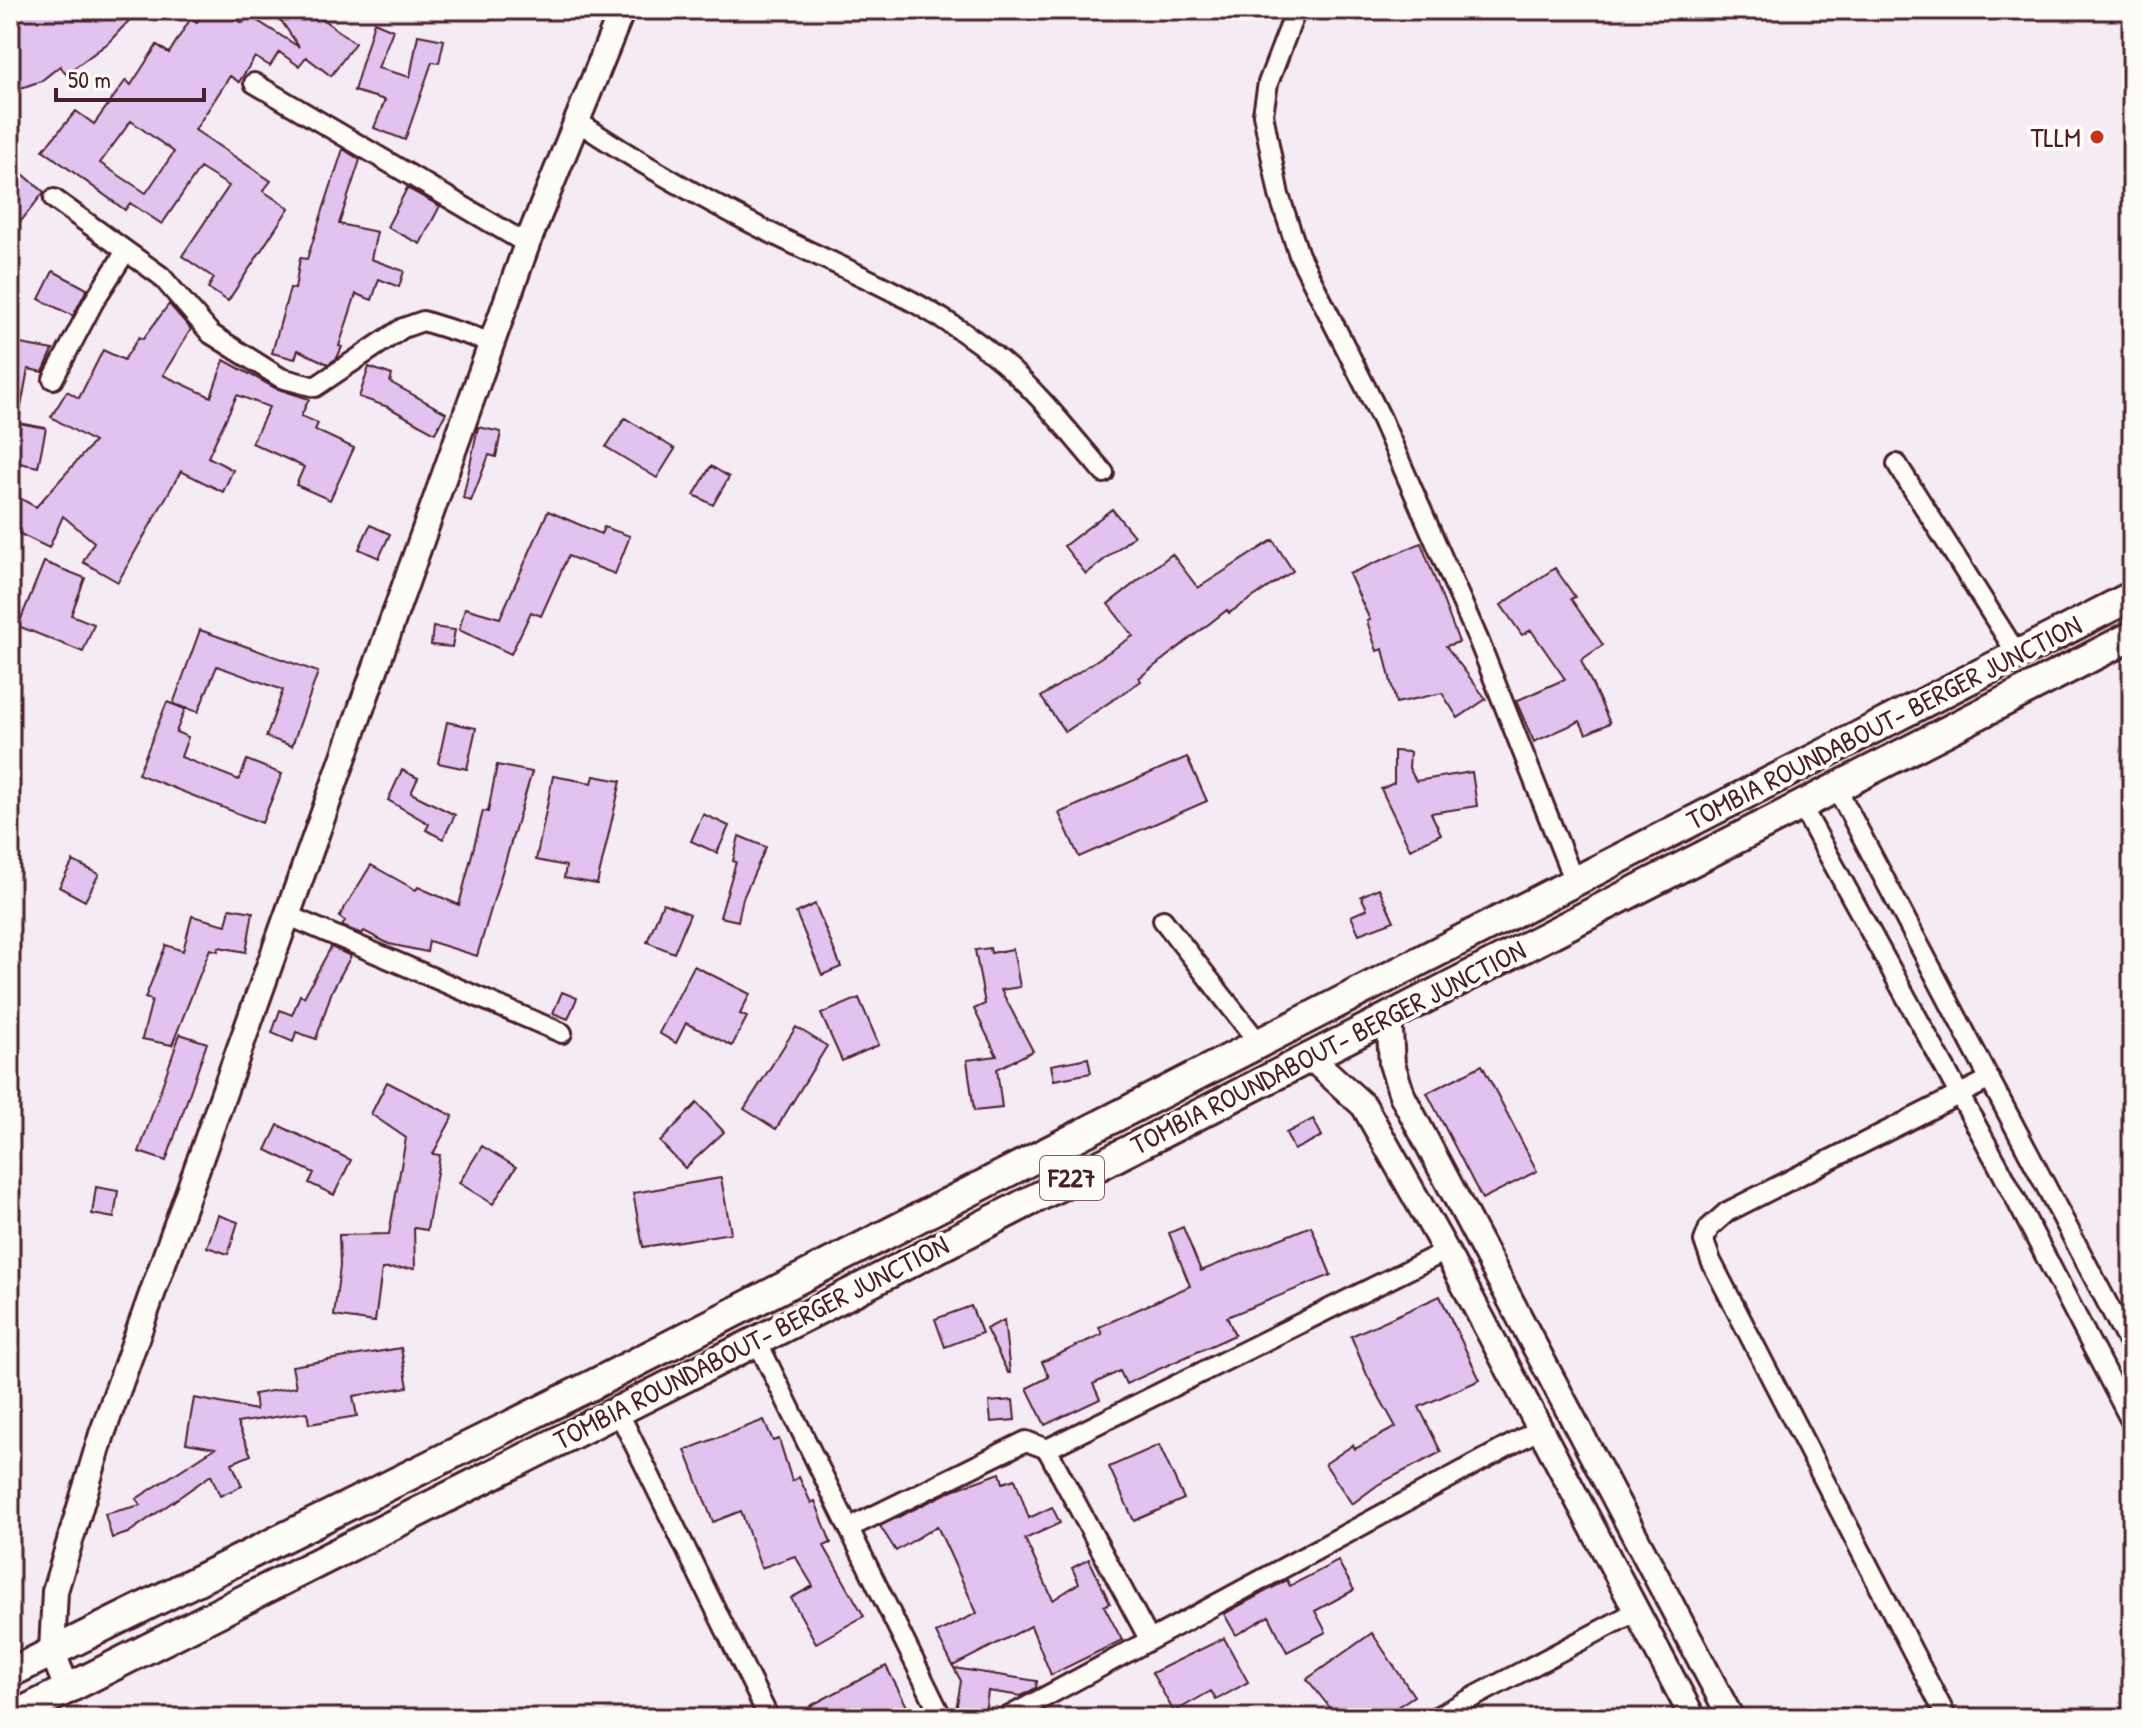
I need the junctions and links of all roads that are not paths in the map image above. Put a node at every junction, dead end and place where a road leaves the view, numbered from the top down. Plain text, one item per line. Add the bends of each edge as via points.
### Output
1 (622, 10) edge
2 (1296, 10) edge
3 (254, 83) dead end
4 (577, 121) junction
5 (54, 199) dead end
6 (527, 244) junction
7 (126, 251) junction
8 (494, 343) junction
9 (53, 379) dead end
10 (1897, 464) dead end
11 (1104, 473) dead end
12 (2132, 596) edge
13 (2132, 636) edge
14 (2017, 654) junction
15 (1836, 787) junction
16 (1801, 805) junction
17 (1573, 879) junction
18 (289, 916) junction
19 (1163, 920) dead end
20 (1389, 1015) junction
21 (562, 1033) dead end
22 (1258, 1042) junction
23 (1309, 1056) junction
24 (1990, 1079) junction
25 (1960, 1095) junction
26 (1446, 1251) junction
27 (757, 1341) junction
28 (2132, 1350) edge
29 (617, 1409) junction
30 (2132, 1423) edge
31 (1540, 1429) junction
32 (1047, 1449) junction
33 (849, 1528) junction
34 (1637, 1611) junction
35 (1149, 1639) junction
36 (52, 1651) junction
37 (10, 1673) edge
38 (67, 1688) junction
39 (1724, 1716) edge
40 (10, 1718) edge
41 (769, 1718) edge
42 (942, 1718) edge
43 (1006, 1718) edge
44 (1434, 1718) edge
45 (1693, 1718) edge
46 (1947, 1718) edge

1 - 4 street
2 - 17 street via 1268,83 1263,114 1279,195 1299,255 1381,418 1478,639
3 - 6 street
4 - 6 street
4 - 11 street via 652,171 915,301 1002,361
5 - 7 street
6 - 8 street
7 - 8 street via 161,276 211,334 293,383 315,387 403,328 423,321
7 - 9 street
8 - 18 street
10 - 14 street
12 - 14 main road, TOMBIA ROUNDABOUT- BERGER JUNCTION / F227
13 - 15 main road, TOMBIA ROUNDABOUT- BERGER JUNCTION / F227
14 - 17 main road, TOMBIA ROUNDABOUT- BERGER JUNCTION / F227
15 - 16 main road, TOMBIA ROUNDABOUT- BERGER JUNCTION / F227
15 - 24 street
16 - 20 main road, TOMBIA ROUNDABOUT- BERGER JUNCTION / F227
16 - 25 street
17 - 22 main road, TOMBIA ROUNDABOUT- BERGER JUNCTION / F227
18 - 21 street
18 - 36 street via 102,1434 55,1591
19 - 22 street
20 - 23 main road, TOMBIA ROUNDABOUT- BERGER JUNCTION / F227
20 - 39 street via 1392,1064 1402,1095
22 - 36 main road, TOMBIA ROUNDABOUT- BERGER JUNCTION / F227 via 582,1390
23 - 26 street via 1364,1106
23 - 27 main road, TOMBIA ROUNDABOUT- BERGER JUNCTION / F227
24 - 25 street
24 - 28 street
25 - 30 street
25 - 46 street via 1727,1212 1709,1228 1704,1241
26 - 31 street
26 - 32 street
27 - 29 main road, TOMBIA ROUNDABOUT- BERGER JUNCTION / F227
27 - 33 street
29 - 38 main road, TOMBIA ROUNDABOUT- BERGER JUNCTION / F227
29 - 41 street
31 - 34 street
31 - 35 street
32 - 33 street via 1026,1441
32 - 35 street
33 - 42 street
34 - 44 street
34 - 45 street
35 - 43 street
36 - 37 main road, TOMBIA ROUNDABOUT- BERGER JUNCTION / F227
36 - 38 street
38 - 40 main road, TOMBIA ROUNDABOUT- BERGER JUNCTION / F227

